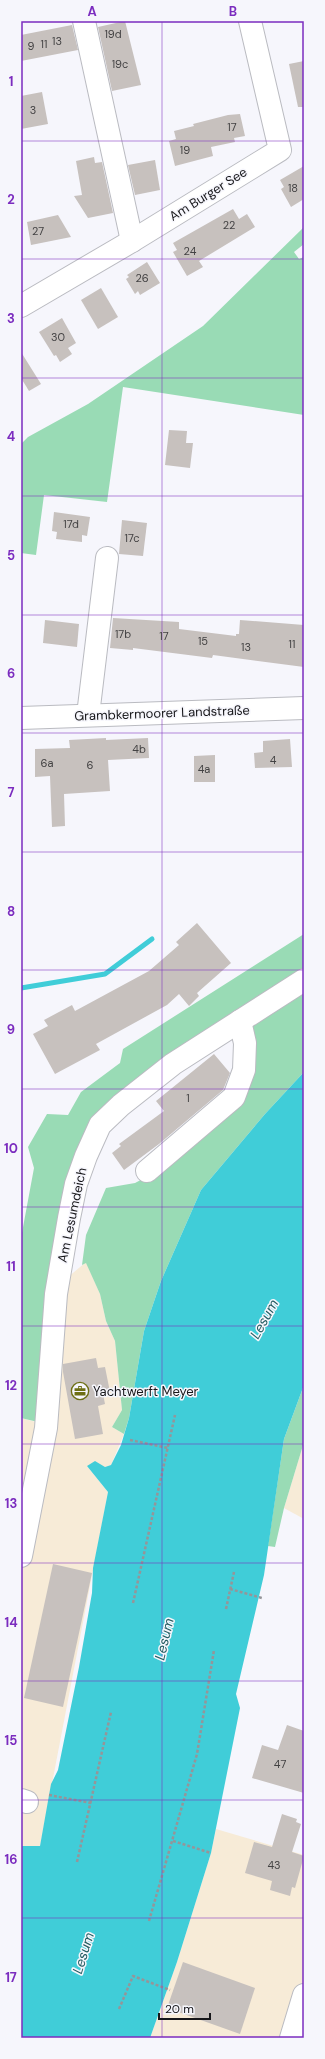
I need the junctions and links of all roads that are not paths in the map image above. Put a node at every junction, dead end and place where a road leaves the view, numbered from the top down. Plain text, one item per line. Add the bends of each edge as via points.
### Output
1 (84, 21) edge
2 (250, 21) edge
3 (132, 240) junction
4 (21, 306) edge
5 (107, 558) dead end
6 (304, 708) edge
7 (88, 715) junction
8 (21, 718) edge
9 (304, 980) edge
10 (240, 1020) junction
11 (147, 1171) dead end
12 (21, 1556) edge
13 (304, 1995) edge
14 (292, 2038) edge

1 - 3 street
2 - 3 street, Am Burger See via 280,150
3 - 4 street, Am Burger See
5 - 7 street
6 - 7 street, Grambkermoorer Landstraße
7 - 8 street, Grambkermoorer Landstraße
9 - 10 street, Am Lesumdeich
10 - 11 street via 245,1043 244,1070 234,1097
10 - 12 street, Am Lesumdeich via 173,1064 121,1104 100,1125 86,1156 75,1189 56,1294 46,1428
13 - 14 street

